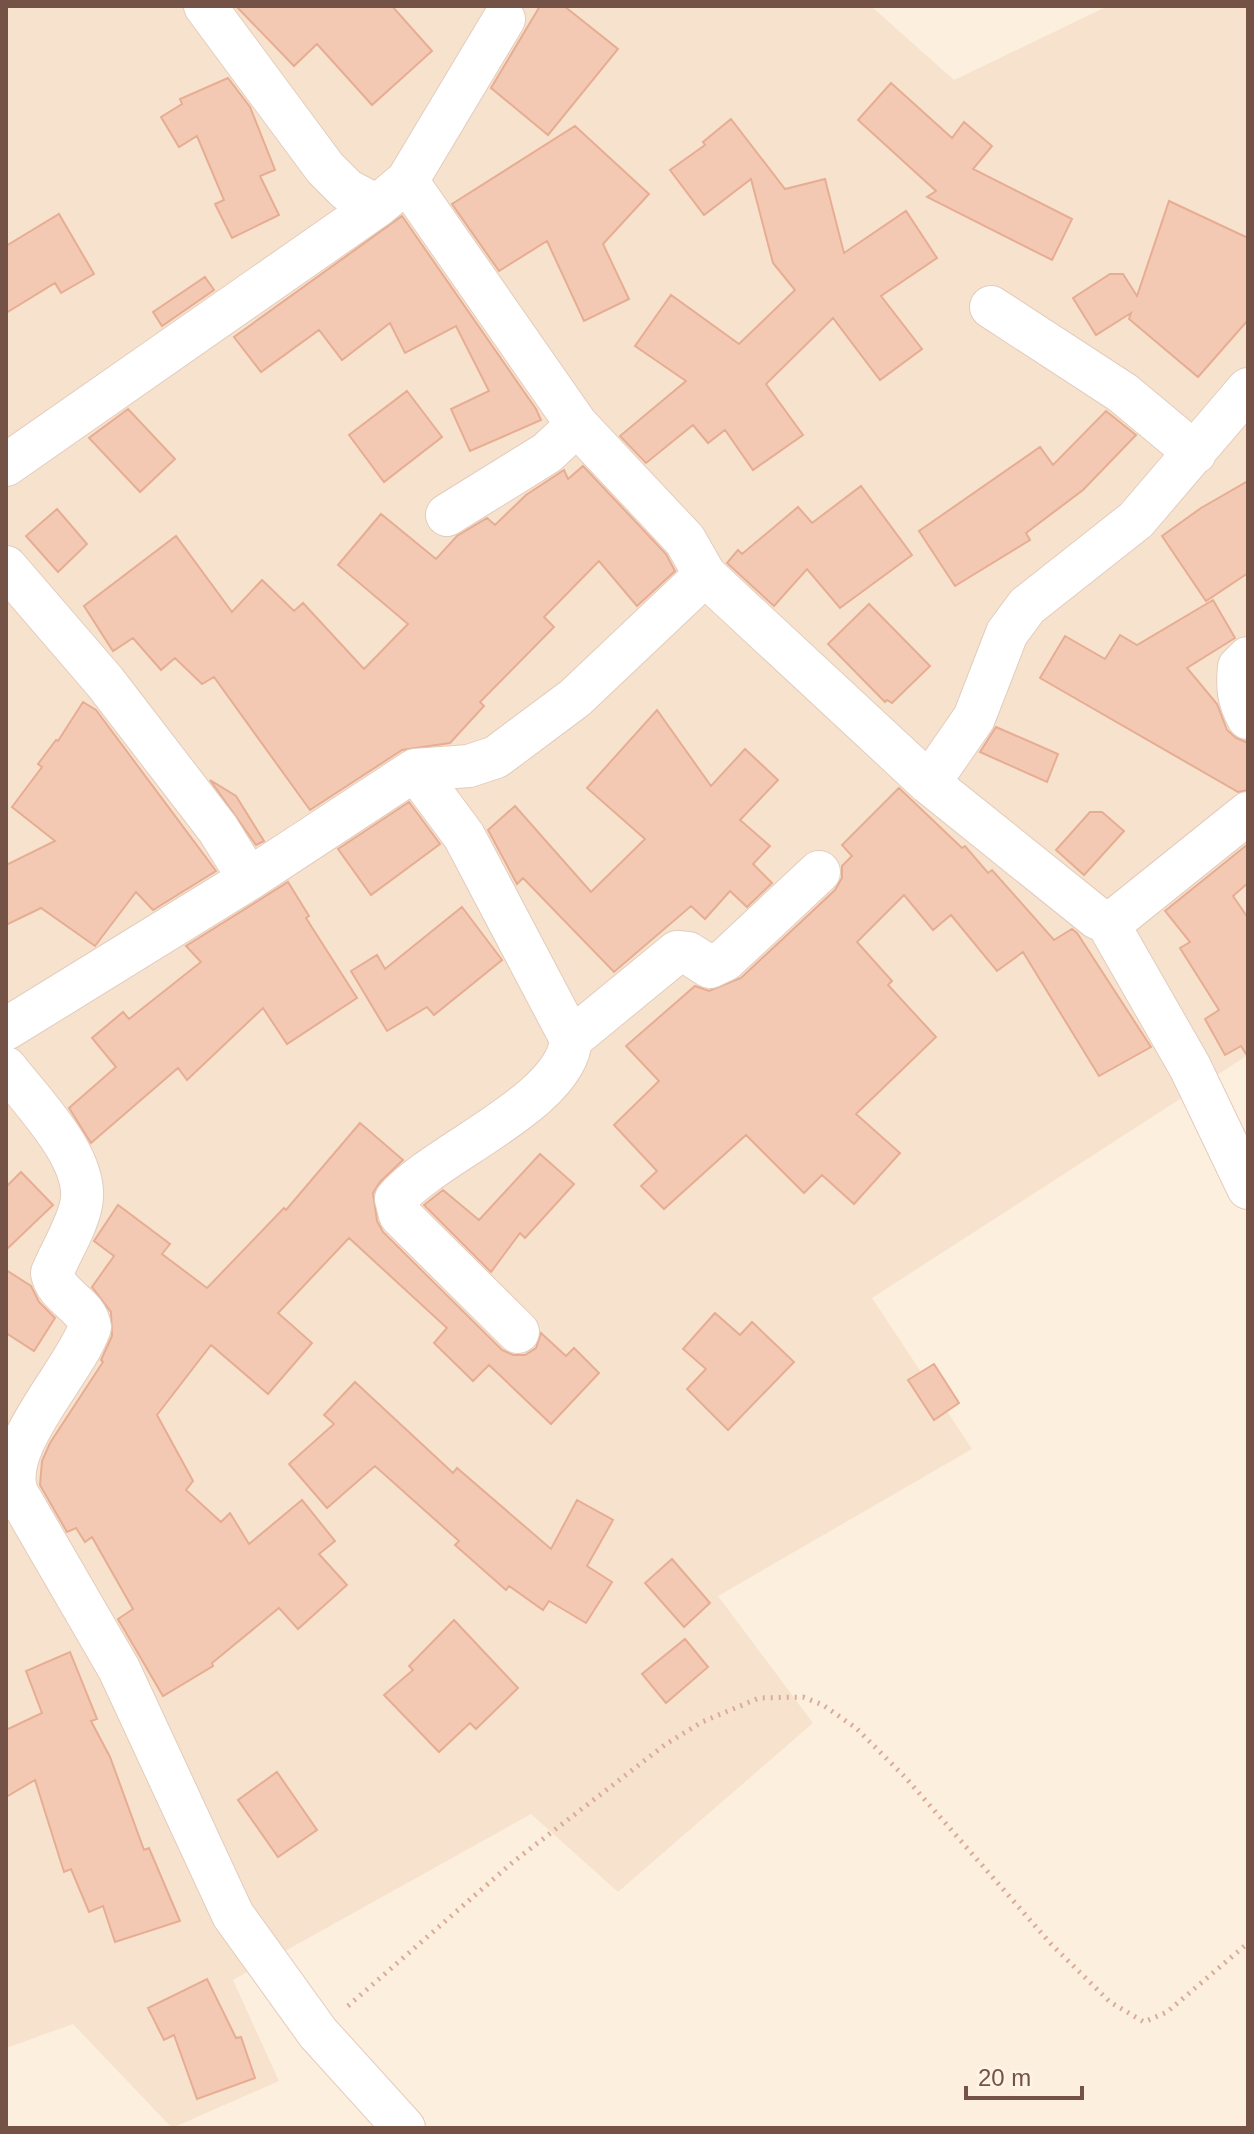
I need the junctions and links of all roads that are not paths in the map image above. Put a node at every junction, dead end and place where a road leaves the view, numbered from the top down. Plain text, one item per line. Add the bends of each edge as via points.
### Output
1 (205, 6) edge
2 (504, 19) dead end
3 (392, 193) junction
4 (991, 307) dead end
5 (1248, 389) edge
6 (577, 425) junction
7 (1195, 453) junction
8 (6, 465) edge
9 (447, 515) dead end
10 (6, 567) edge
11 (705, 575) junction
12 (1248, 658) edge
13 (1248, 718) edge
14 (415, 770) junction
15 (929, 783) junction
16 (1248, 813) edge
17 (819, 872) dead end
18 (249, 879) junction
19 (1107, 922) junction
20 (6, 1029) edge
21 (571, 1039) junction
22 (6, 1068) edge
23 (1248, 1188) edge
24 (518, 1332) dead end
25 (404, 2128) edge

1 - 3 street via 325,168 347,190
2 - 3 street
3 - 6 street
3 - 8 street
4 - 7 street via 1123,393
5 - 7 street
6 - 9 street via 547,453
6 - 11 street via 685,540
7 - 15 street via 1136,520 1027,606 1007,633 974,718
10 - 18 street via 105,682 218,829
11 - 14 street via 575,698 496,757 469,766
11 - 15 street
12 - 13 street via 1239,667 1237,681
14 - 18 street
14 - 21 street via 464,836
15 - 19 street via 1091,915
16 - 19 street
17 - 21 street via 725,960 710,967 677,952
18 - 20 street
19 - 23 street via 1190,1067
21 - 24 street via 567,1058 522,1108 418,1178 396,1199 400,1215
22 - 25 street via 81,1175 78,1213 52,1273 58,1289 89,1318 90,1327 22,1447 14,1486 119,1669 233,1915 318,2033

